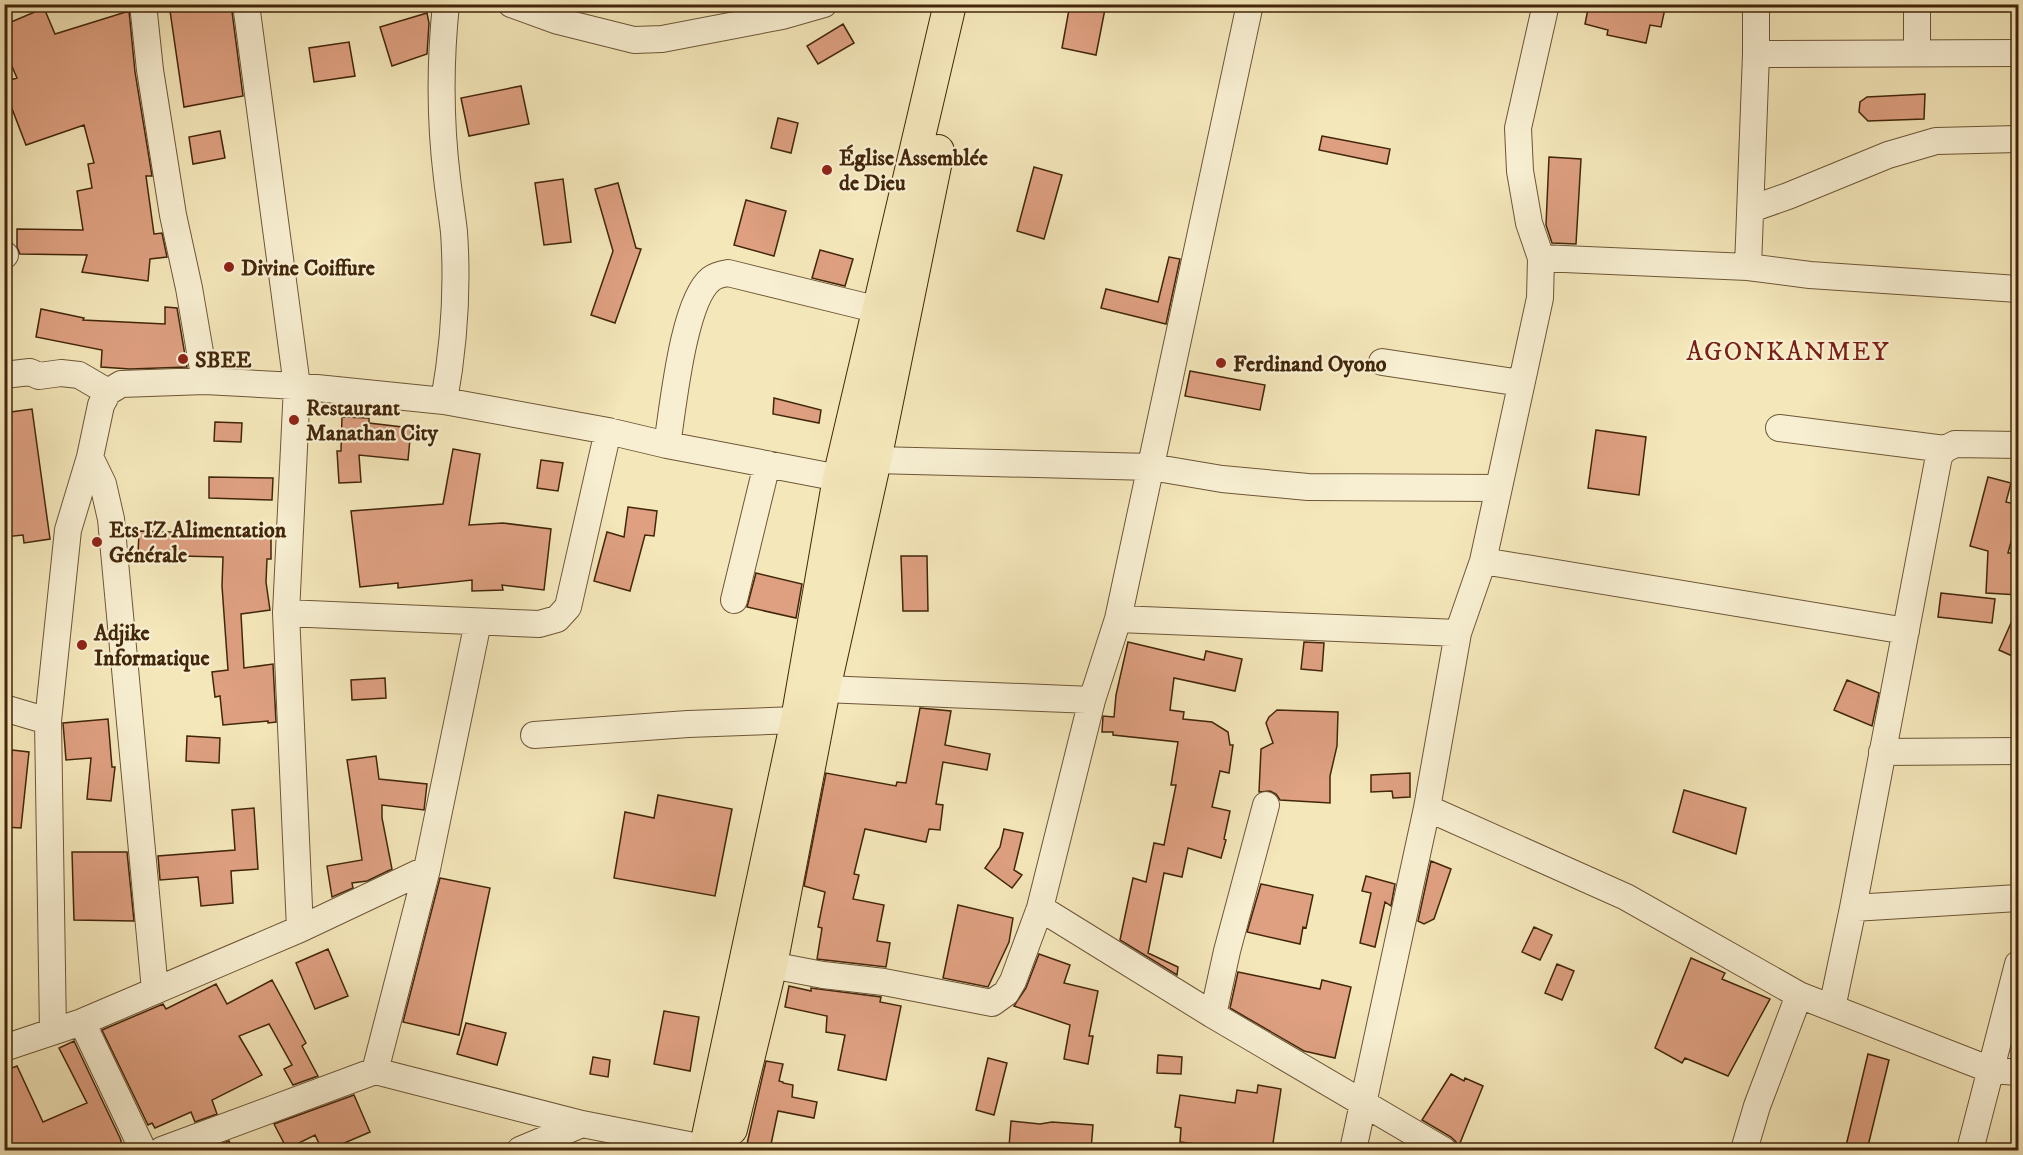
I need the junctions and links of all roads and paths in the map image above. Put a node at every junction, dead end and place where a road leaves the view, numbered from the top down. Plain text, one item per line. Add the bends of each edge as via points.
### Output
1 (143, 4) edge
2 (246, 4) edge
3 (446, 4) edge
4 (512, 4) edge
5 (824, 4) edge
6 (950, 4) edge
7 (966, 4) edge
8 (1250, 4) edge
9 (1546, 4) edge
10 (1756, 4) edge
11 (1917, 4) edge
12 (1917, 53) junction
13 (2019, 53) edge
14 (1756, 54) junction
15 (930, 139) junction
16 (2019, 139) edge
17 (1751, 208) junction
18 (1541, 258) junction
19 (1748, 267) junction
20 (2019, 289) edge
21 (879, 310) junction
22 (1382, 362) dead end
23 (4, 375) edge
24 (205, 381) junction
25 (1521, 383) junction
26 (297, 386) junction
27 (108, 392) junction
28 (444, 401) junction
29 (1779, 428) dead end
30 (608, 431) junction
31 (667, 445) junction
32 (2019, 445) edge
33 (1944, 449) junction
34 (90, 456) junction
35 (875, 460) junction
36 (767, 464) junction
37 (1151, 467) junction
38 (839, 478) junction
39 (1497, 488) junction
40 (1483, 561) junction
41 (734, 600) dead end
42 (286, 613) junction
43 (1118, 619) junction
44 (478, 622) junction
45 (1906, 631) junction
46 (1458, 633) junction
47 (824, 689) junction
48 (1092, 700) junction
49 (4, 708) edge
50 (797, 720) junction
51 (48, 721) junction
52 (534, 735) dead end
53 (2019, 751) edge
54 (1882, 752) junction
55 (1266, 805) dead end
56 (1427, 808) junction
57 (428, 869) junction
58 (2019, 898) edge
59 (1040, 908) junction
60 (1853, 908) junction
61 (300, 929) junction
62 (2019, 964) edge
63 (771, 965) junction
64 (154, 990) junction
65 (1799, 995) junction
66 (1832, 1008) junction
67 (1213, 1015) junction
68 (82, 1022) junction
69 (53, 1031) junction
70 (4, 1048) edge
71 (1991, 1070) junction
72 (375, 1071) junction
73 (2019, 1072) edge
74 (1363, 1103) junction
75 (582, 1124) junction
76 (144, 1150) edge
77 (162, 1150) edge
78 (520, 1150) edge
79 (713, 1150) edge
80 (1353, 1150) edge
81 (1443, 1150) edge
82 (1744, 1150) edge
83 (1970, 1150) edge

1 - 24 street via 172,215
2 - 26 street
3 - 28 street via 442,103 454,232 455,298
4 - 5 street via 558,21 634,40 662,39
6 - 15 main road
7 - 15 main road
8 - 37 street
9 - 18 street via 1518,128 1529,223
10 - 14 street
11 - 12 street
12 - 13 street
12 - 14 street
14 - 17 street
15 - 21 main road
15 - 35 main road
16 - 17 street via 1936,141 1888,155
17 - 19 street
18 - 19 street
18 - 25 street via 1540,298
19 - 20 street
21 - 31 street via 728,273 710,280 700,292 684,338
21 - 38 main road
22 - 25 street
23 - 27 street via 80,375
24 - 26 street
24 - 27 street via 121,384
25 - 39 street
26 - 28 street
26 - 42 street
27 - 34 street via 101,405
28 - 30 street
29 - 33 street
30 - 31 street
30 - 44 street via 568,607 557,619 539,624
31 - 36 street
32 - 33 street via 1955,444
33 - 45 street via 1939,456
34 - 51 street via 68,530
34 - 64 street via 103,484 111,519
35 - 37 street
35 - 38 street
35 - 47 main road
36 - 38 street
36 - 41 street
37 - 39 street via 1308,487
37 - 43 street
38 - 50 main road
39 - 40 street
40 - 45 street
40 - 46 street
42 - 44 street
42 - 61 street
43 - 46 street
43 - 48 street
44 - 57 street
45 - 54 street
46 - 56 street
47 - 48 street
47 - 63 main road
48 - 59 street
49 - 51 street
50 - 52 street
50 - 79 main road
51 - 69 street
53 - 54 street
54 - 60 street
55 - 67 street
56 - 65 street via 1626,897
56 - 74 street
57 - 61 street
57 - 72 street
58 - 60 street
59 - 63 street via 1013,981 992,1004
59 - 67 street
60 - 66 street
61 - 64 street
62 - 71 street
63 - 79 main road
64 - 68 street
65 - 66 street
65 - 82 street
66 - 71 street
67 - 74 street
68 - 69 street
68 - 76 street
69 - 70 street
71 - 73 street
71 - 83 street
72 - 75 street
72 - 77 street
74 - 80 street
74 - 81 street
75 - 78 street
75 - 79 street

